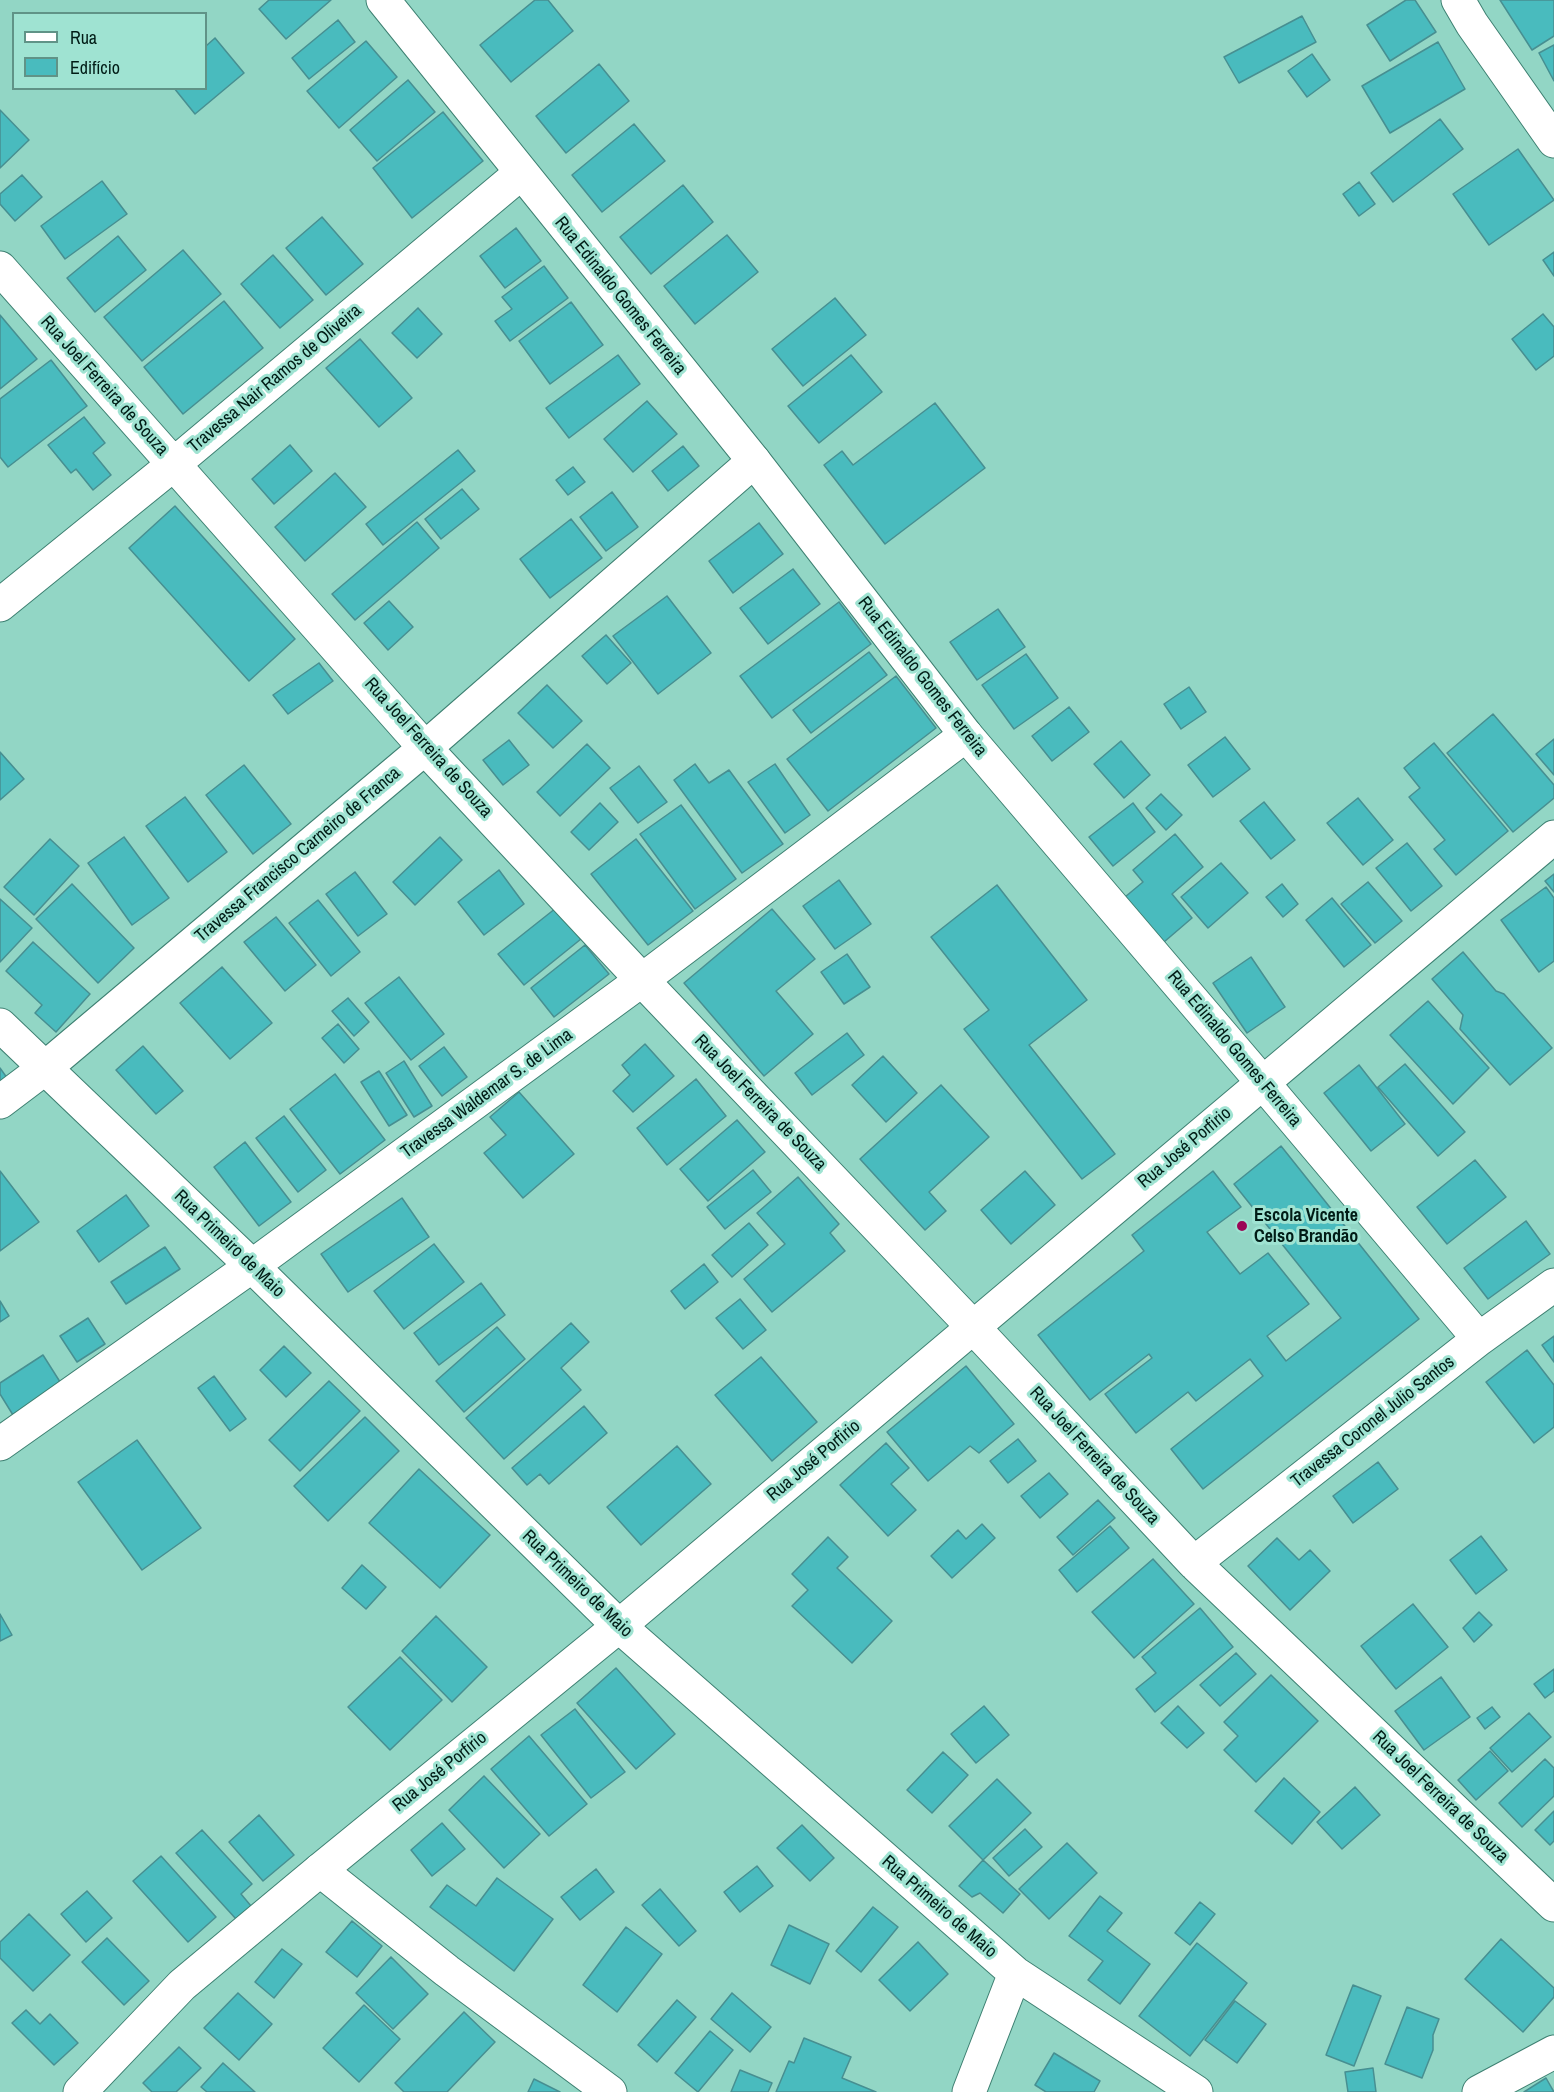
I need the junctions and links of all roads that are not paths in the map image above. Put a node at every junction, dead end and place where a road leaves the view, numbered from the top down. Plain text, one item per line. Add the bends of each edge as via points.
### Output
1 (383, 0) edge
2 (1458, 0) edge
3 (1554, 141) edge
4 (521, 173) junction
5 (0, 268) edge
6 (754, 461) junction
7 (174, 464) junction
8 (0, 606) edge
9 (966, 735) junction
10 (425, 748) junction
11 (1554, 837) edge
12 (642, 980) junction
13 (0, 1025) edge
14 (45, 1068) junction
15 (1263, 1083) junction
16 (0, 1102) edge
17 (252, 1266) junction
18 (1554, 1285) edge
19 (973, 1327) junction
20 (1479, 1339) junction
21 (0, 1444) edge
22 (1194, 1563) junction
23 (619, 1626) junction
24 (320, 1870) junction
25 (1554, 1905) edge
26 (1015, 1973) junction
27 (1554, 2052) edge
28 (80, 2092) edge
29 (610, 2092) edge
30 (969, 2092) edge
31 (1196, 2092) edge
32 (1479, 2092) edge

1 - 4 street, Rua Edinaldo Gomes Ferreira
2 - 3 street
4 - 6 street, Rua Edinaldo Gomes Ferreira
4 - 7 street, Travessa Nair Ramos de Oliveira
5 - 7 street, Rua Joel Ferreira de Souza
6 - 9 street, Rua Edinaldo Gomes Ferreira
6 - 10 street, Travessa Francisco Carneiro de Franca
7 - 8 street, Travessa Nair Ramos de Oliveira
7 - 10 street, Rua Joel Ferreira de Souza
9 - 12 street, Travessa Waldemar S. de Lima
9 - 15 street, Rua Edinaldo Gomes Ferreira
10 - 12 street, Rua Joel Ferreira de Souza
10 - 14 street, Travessa Francisco Carneiro de Franca
11 - 15 street, Rua José Porfirio
12 - 17 street, Travessa Waldemar S. de Lima
12 - 19 street, Rua Joel Ferreira de Souza
13 - 14 street, Rua Primeiro de Maio
14 - 16 street, Travessa Francisco Carneiro de Franca
14 - 17 street, Rua Primeiro de Maio
15 - 19 street, Rua José Porfirio
15 - 20 street, Rua Edinaldo Gomes Ferreira
17 - 21 street, Travessa Waldemar S. de Lima
17 - 23 street, Rua Primeiro de Maio
18 - 20 street, Travessa Coronel Julio Santos
19 - 22 street, Rua Joel Ferreira de Souza
19 - 23 street, Rua José Porfirio
20 - 22 street, Travessa Coronel Julio Santos
22 - 25 street, Rua Joel Ferreira de Souza
23 - 24 street, Rua José Porfirio
23 - 26 street, Rua Primeiro de Maio
24 - 28 street, Rua José Porfirio via 182,1985
24 - 29 street via 447,1971
26 - 30 street
26 - 31 street, Rua Primeiro de Maio
27 - 32 street

